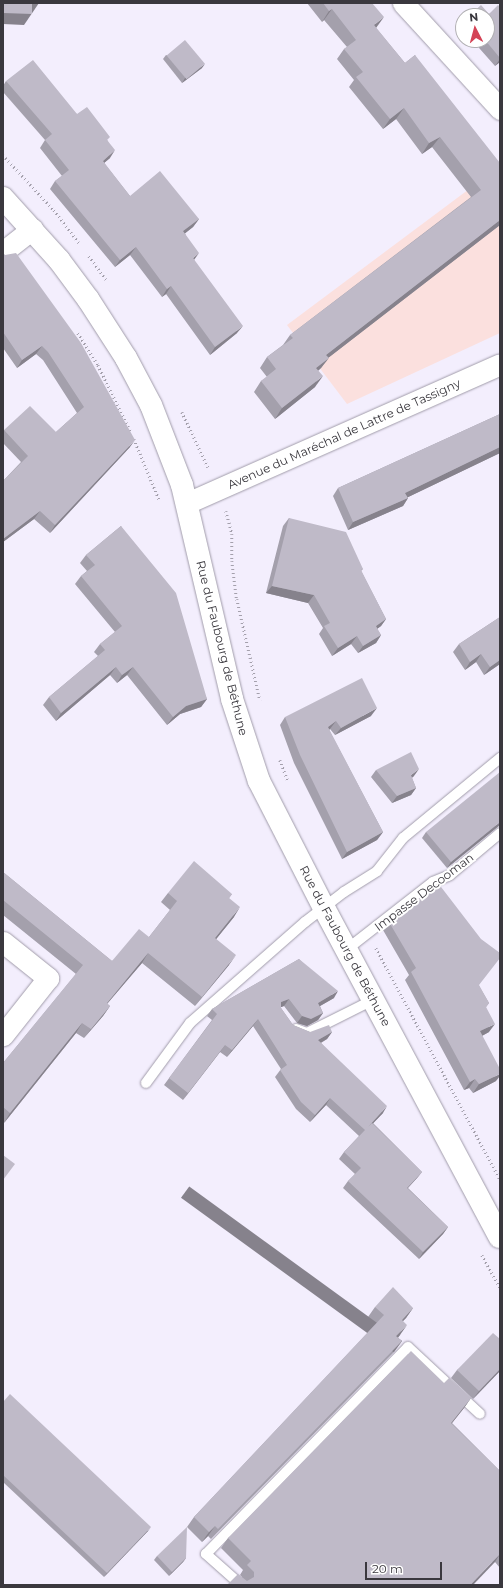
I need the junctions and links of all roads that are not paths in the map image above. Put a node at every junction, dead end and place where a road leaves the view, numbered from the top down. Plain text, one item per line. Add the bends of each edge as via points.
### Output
1 (403, 3) edge
2 (498, 101) edge
3 (3, 198) edge
4 (32, 229) junction
5 (4, 251) dead end
6 (500, 364) edge
7 (187, 503) junction
8 (500, 758) edge
9 (500, 833) edge
10 (324, 908) junction
11 (3, 942) edge
12 (346, 950) junction
13 (373, 1000) junction
14 (290, 1023) edge
15 (3, 1035) edge
16 (146, 1083) dead end
17 (500, 1236) edge
18 (480, 1414) dead end
19 (241, 1585) edge

1 - 2 street
3 - 4 street, Rue du Faubourg de Béthune
4 - 5 street
4 - 7 street, Rue du Faubourg de Béthune via 84,294 126,358 158,422
6 - 7 street, Avenue du Maréchal de Lattre de Tassigny
7 - 10 street, Rue du Faubourg de Béthune via 244,739 270,805
8 - 10 lane via 402,838 377,871
9 - 12 lane, Impasse Decooman via 450,875 433,882
10 - 12 street, Rue du Faubourg de Béthune
10 - 16 lane via 190,1023
11 - 15 street via 48,978
12 - 13 street, Rue du Faubourg de Béthune
13 - 14 lane via 307,1033 293,1028
13 - 17 street, Rue du Faubourg de Béthune
18 - 19 lane via 408,1347 206,1554

